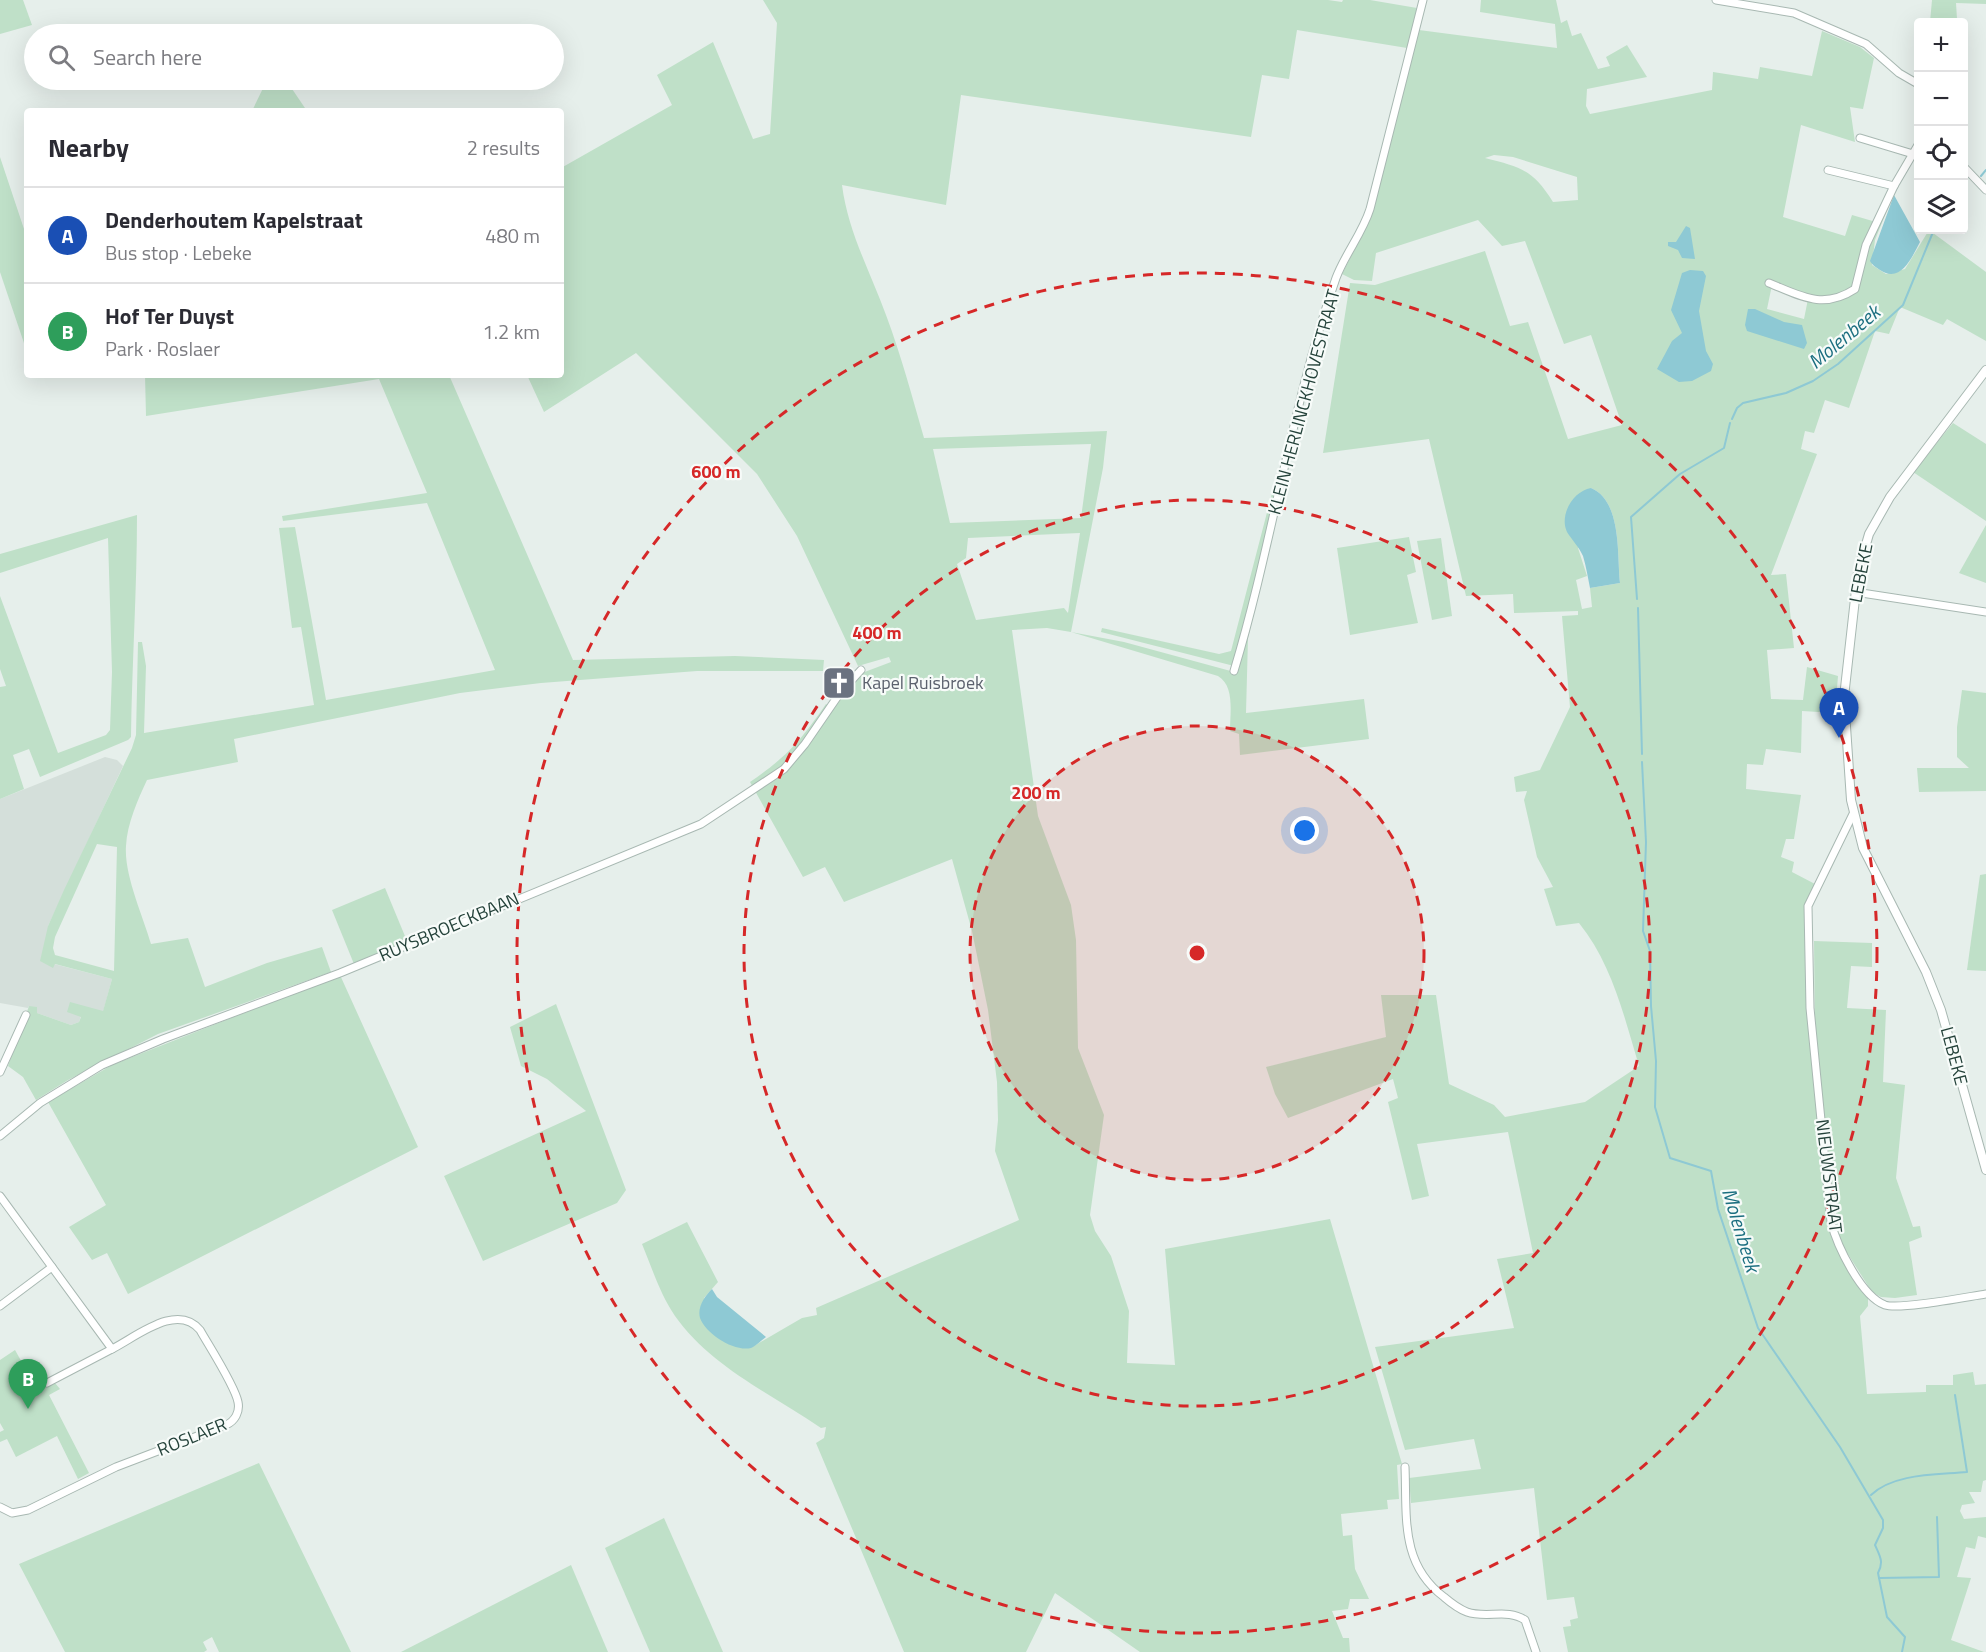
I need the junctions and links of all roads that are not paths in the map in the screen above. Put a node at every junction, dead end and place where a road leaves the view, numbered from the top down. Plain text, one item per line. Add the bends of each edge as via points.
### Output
1 (1423, 0) edge
2 (1716, 0) edge
3 (1914, 82) edge
4 (1860, 138) dead end
5 (1913, 153) joint
6 (1828, 170) dead end
7 (1968, 171) edge
8 (1894, 186) junction
9 (1986, 190) edge
10 (1768, 283) dead end
11 (1986, 370) edge
12 (1855, 592) junction
13 (1986, 612) edge
14 (861, 670) dead end
15 (1234, 671) dead end
16 (1853, 814) junction
17 (26, 1014) dead end
18 (0, 1072) edge
19 (0, 1136) edge
20 (1986, 1170) edge
21 (0, 1196) edge
22 (52, 1267) junction
23 (1986, 1294) edge
24 (0, 1306) edge
25 (112, 1349) junction
26 (47, 1383) dead end
27 (1405, 1467) dead end
28 (0, 1507) edge
29 (1536, 1652) edge

1 - 15 street, KLEIN HERLINCKHOVESTRAAT via 1370,209 1364,228 1337,276 1310,366
2 - 3 street via 1794,13 1866,44
4 - 5 street
5 - 8 street
6 - 8 street
7 - 9 street
8 - 10 street via 1866,245 1855,289 1830,301 1808,299
11 - 12 street, LEBEKE via 1877,517 1862,554
12 - 13 street
12 - 16 street, LEBEKE via 1844,697
14 - 19 street, RUYSBROECKBAAN via 784,769 701,824 340,973 102,1065 40,1103
16 - 20 street, LEBEKE via 1863,848 1941,1010
16 - 23 street, NIEUWSTRAAT via 1808,906 1813,1047 1835,1238 1871,1297 1887,1306
17 - 18 street
21 - 22 street
22 - 24 street
22 - 25 street
25 - 26 street, ROSLAER
25 - 28 street, ROSLAER via 173,1318 192,1321 237,1398 235,1418 226,1425 116,1467 28,1510 12,1513
27 - 29 street via 1408,1541 1418,1572 1431,1587 1468,1613 1512,1614 1525,1620

